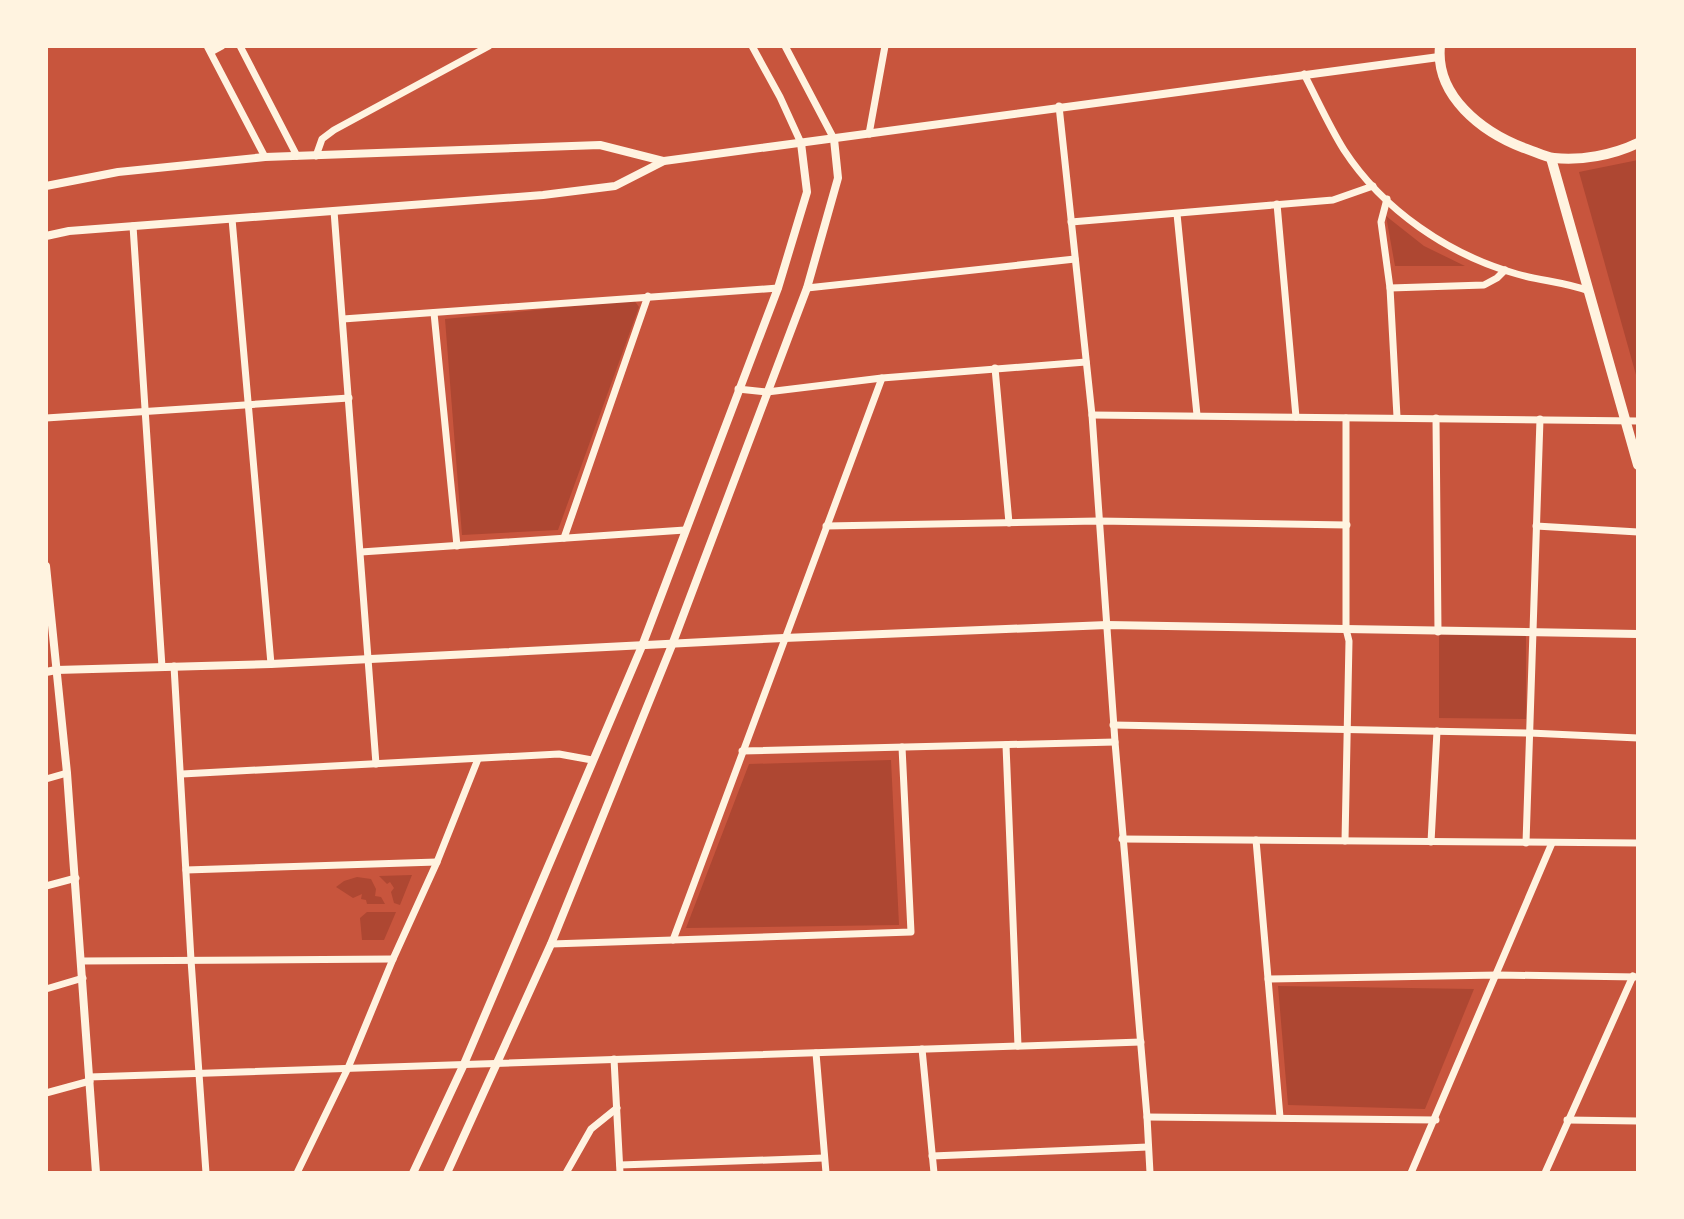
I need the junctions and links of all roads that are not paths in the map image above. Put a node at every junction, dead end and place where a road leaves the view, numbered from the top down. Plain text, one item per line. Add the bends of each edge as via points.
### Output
1 (222, 46) edge
2 (240, 46) edge
3 (489, 46) edge
4 (752, 46) edge
5 (785, 46) edge
6 (885, 46) edge
7 (209, 49) edge
8 (1440, 51) edge
9 (1304, 74) junction
10 (1059, 106) junction
11 (869, 134) junction
12 (834, 139) junction
13 (801, 143) junction
14 (1638, 143) edge
15 (297, 156) junction
16 (316, 156) junction
17 (265, 157) junction
18 (1551, 158) junction
19 (664, 161) junction
20 (46, 186) edge
21 (1373, 186) junction
22 (1387, 199) junction
23 (1277, 204) junction
24 (334, 211) junction
25 (1177, 214) junction
26 (232, 219) junction
27 (1071, 222) junction
28 (133, 226) junction
29 (46, 236) edge
30 (1075, 259) junction
31 (1505, 270) junction
32 (778, 288) junction
33 (807, 288) junction
34 (1390, 288) junction
35 (1589, 291) junction
36 (648, 296) junction
37 (434, 313) junction
38 (343, 319) junction
39 (1086, 362) junction
40 (995, 368) junction
41 (882, 378) junction
42 (738, 389) junction
43 (767, 392) junction
44 (349, 398) junction
45 (247, 405) junction
46 (145, 411) junction
47 (1092, 415) junction
48 (1197, 415) junction
49 (1296, 417) junction
50 (1397, 417) junction
51 (46, 418) edge
52 (1346, 418) junction
53 (1436, 418) junction
54 (1540, 419) junction
55 (1626, 421) junction
56 (1638, 421) edge
57 (1638, 465) edge
58 (1098, 521) junction
59 (1009, 523) junction
60 (1347, 525) junction
61 (826, 526) junction
62 (1536, 526) junction
63 (685, 530) junction
64 (1638, 532) edge
65 (564, 538) junction
66 (457, 546) junction
67 (361, 552) junction
68 (46, 566) edge
69 (1107, 625) junction
70 (1346, 629) junction
71 (1438, 632) junction
72 (1533, 633) junction
73 (1638, 634) edge
74 (784, 638) junction
75 (672, 645) junction
76 (642, 646) junction
77 (369, 658) junction
78 (271, 664) junction
79 (174, 666) junction
80 (162, 667) junction
81 (56, 670) junction
82 (46, 672) edge
83 (1113, 725) junction
84 (1348, 729) junction
85 (1437, 731) junction
86 (1530, 733) junction
87 (1638, 738) edge
88 (1115, 742) junction
89 (1006, 745) junction
90 (902, 747) junction
91 (742, 751) junction
92 (478, 759) junction
93 (592, 760) junction
94 (376, 764) junction
95 (67, 773) junction
96 (182, 774) junction
97 (46, 779) edge
98 (1122, 839) junction
99 (1256, 840) junction
100 (1345, 841) junction
101 (1431, 842) junction
102 (1526, 843) junction
103 (1552, 843) junction
104 (1638, 843) edge
105 (437, 862) junction
106 (186, 870) junction
107 (76, 878) junction
108 (46, 886) edge
109 (673, 940) junction
110 (551, 944) junction
111 (393, 959) junction
112 (191, 960) junction
113 (82, 961) junction
114 (1498, 975) junction
115 (1636, 976) edge
116 (83, 978) junction
117 (1268, 979) junction
118 (46, 989) edge
119 (1141, 1042) junction
120 (1018, 1046) junction
121 (922, 1049) junction
122 (816, 1053) junction
123 (614, 1059) junction
124 (498, 1063) junction
125 (464, 1064) junction
126 (348, 1068) junction
127 (199, 1073) junction
128 (90, 1079) junction
129 (46, 1093) edge
130 (617, 1108) junction
131 (1147, 1117) junction
132 (1280, 1117) junction
133 (1436, 1120) junction
134 (1567, 1120) junction
135 (1638, 1121) edge
136 (1148, 1147) junction
137 (932, 1156) junction
138 (824, 1158) junction
139 (720, 1161) junction
140 (620, 1169) edge
141 (96, 1173) edge
142 (206, 1173) edge
143 (297, 1173) edge
144 (413, 1173) edge
145 (447, 1173) edge
146 (566, 1173) edge
147 (721, 1173) edge
148 (826, 1173) edge
149 (934, 1173) edge
150 (1150, 1173) edge
151 (1411, 1173) edge
152 (1545, 1173) edge

1 - 7 street
2 - 15 street
3 - 16 street via 334,130 322,139
4 - 13 street
5 - 12 street
6 - 11 street
7 - 17 street
8 - 9 street
8 - 18 main road via 1446,84 1466,112 1490,131
9 - 10 street
9 - 21 street via 1344,150
10 - 11 street
10 - 27 street
11 - 12 street
12 - 13 street
12 - 33 street via 838,178
13 - 19 street
13 - 32 street via 807,192
14 - 18 main road via 1588,158
15 - 16 street
15 - 17 street
16 - 19 street via 600,145
17 - 20 street via 118,172
18 - 35 main road
19 - 24 street via 615,186
21 - 22 street
21 - 23 street via 1333,200
22 - 31 street via 1451,248
22 - 34 street via 1381,222
23 - 25 street
23 - 49 street
24 - 26 street
24 - 38 street
25 - 27 street
25 - 48 street
26 - 28 street
26 - 45 street
27 - 30 street
28 - 29 street
28 - 46 street
30 - 33 street
30 - 39 street
31 - 34 street via 1484,285
31 - 35 street
32 - 36 street
32 - 42 street
33 - 43 street
34 - 50 street
35 - 55 main road
36 - 37 street
36 - 65 street
37 - 38 street
37 - 66 street
38 - 44 street
39 - 40 street
39 - 47 street
40 - 41 street
40 - 59 street
41 - 43 street
41 - 61 street
42 - 43 street
42 - 63 street
43 - 75 street
44 - 45 street
44 - 67 street
45 - 46 street
45 - 78 street
46 - 51 street
46 - 80 street
47 - 48 street
47 - 58 street
48 - 49 street
49 - 52 street
50 - 52 street
50 - 53 street
52 - 60 street
53 - 54 street
53 - 71 street
54 - 55 street
54 - 62 street
55 - 56 street
55 - 57 main road
58 - 59 street
58 - 60 street
58 - 69 street
59 - 61 street
60 - 70 street
61 - 74 street
62 - 64 street
62 - 72 street
63 - 65 street
63 - 76 street
65 - 66 street
66 - 67 street
67 - 77 street
68 - 81 street
69 - 70 street
69 - 74 street
69 - 83 street
70 - 71 street
70 - 84 street
71 - 72 street
72 - 73 street
72 - 86 street
74 - 75 street
74 - 91 street
75 - 76 street
75 - 110 street
76 - 77 street
76 - 93 street
77 - 78 street
77 - 94 street
78 - 79 street
79 - 80 street
79 - 96 street
80 - 81 street
81 - 82 street
81 - 95 street
83 - 84 street
83 - 88 street
84 - 85 street
84 - 100 street
85 - 86 street
85 - 101 street
86 - 87 street
86 - 102 street
88 - 89 street
88 - 98 street
89 - 90 street
89 - 120 street
90 - 91 street
90 - 109 street via 911,932
91 - 109 street
92 - 93 street via 559,754
92 - 94 street
92 - 105 street
93 - 125 street
94 - 96 street
95 - 97 street
95 - 107 street
96 - 106 street
98 - 99 street
98 - 119 street
99 - 100 street
99 - 117 street
100 - 101 street
101 - 102 street
102 - 103 street
103 - 104 street
103 - 114 street
105 - 106 street
105 - 111 street
106 - 112 street
107 - 108 street
107 - 113 street
109 - 110 street
110 - 124 street
111 - 112 street
111 - 126 street
112 - 113 street
112 - 127 street
113 - 116 street
114 - 115 street
114 - 117 street
114 - 133 street
115 - 134 street
116 - 118 street
116 - 128 street
117 - 132 street
119 - 120 street
119 - 131 street
120 - 121 street
121 - 122 street
121 - 137 street
122 - 123 street
122 - 138 street
123 - 124 street
123 - 130 street
124 - 125 street
124 - 145 street
125 - 126 street
125 - 144 street
126 - 127 street
126 - 143 street
127 - 128 street
127 - 142 street
128 - 129 street
128 - 141 street
130 - 140 street
130 - 146 street via 591,1129
131 - 132 street
131 - 136 street
132 - 133 street
133 - 151 street
134 - 135 street
134 - 152 street
136 - 137 street
136 - 150 street
137 - 149 street
138 - 139 street
138 - 148 street
139 - 140 street
139 - 147 street

